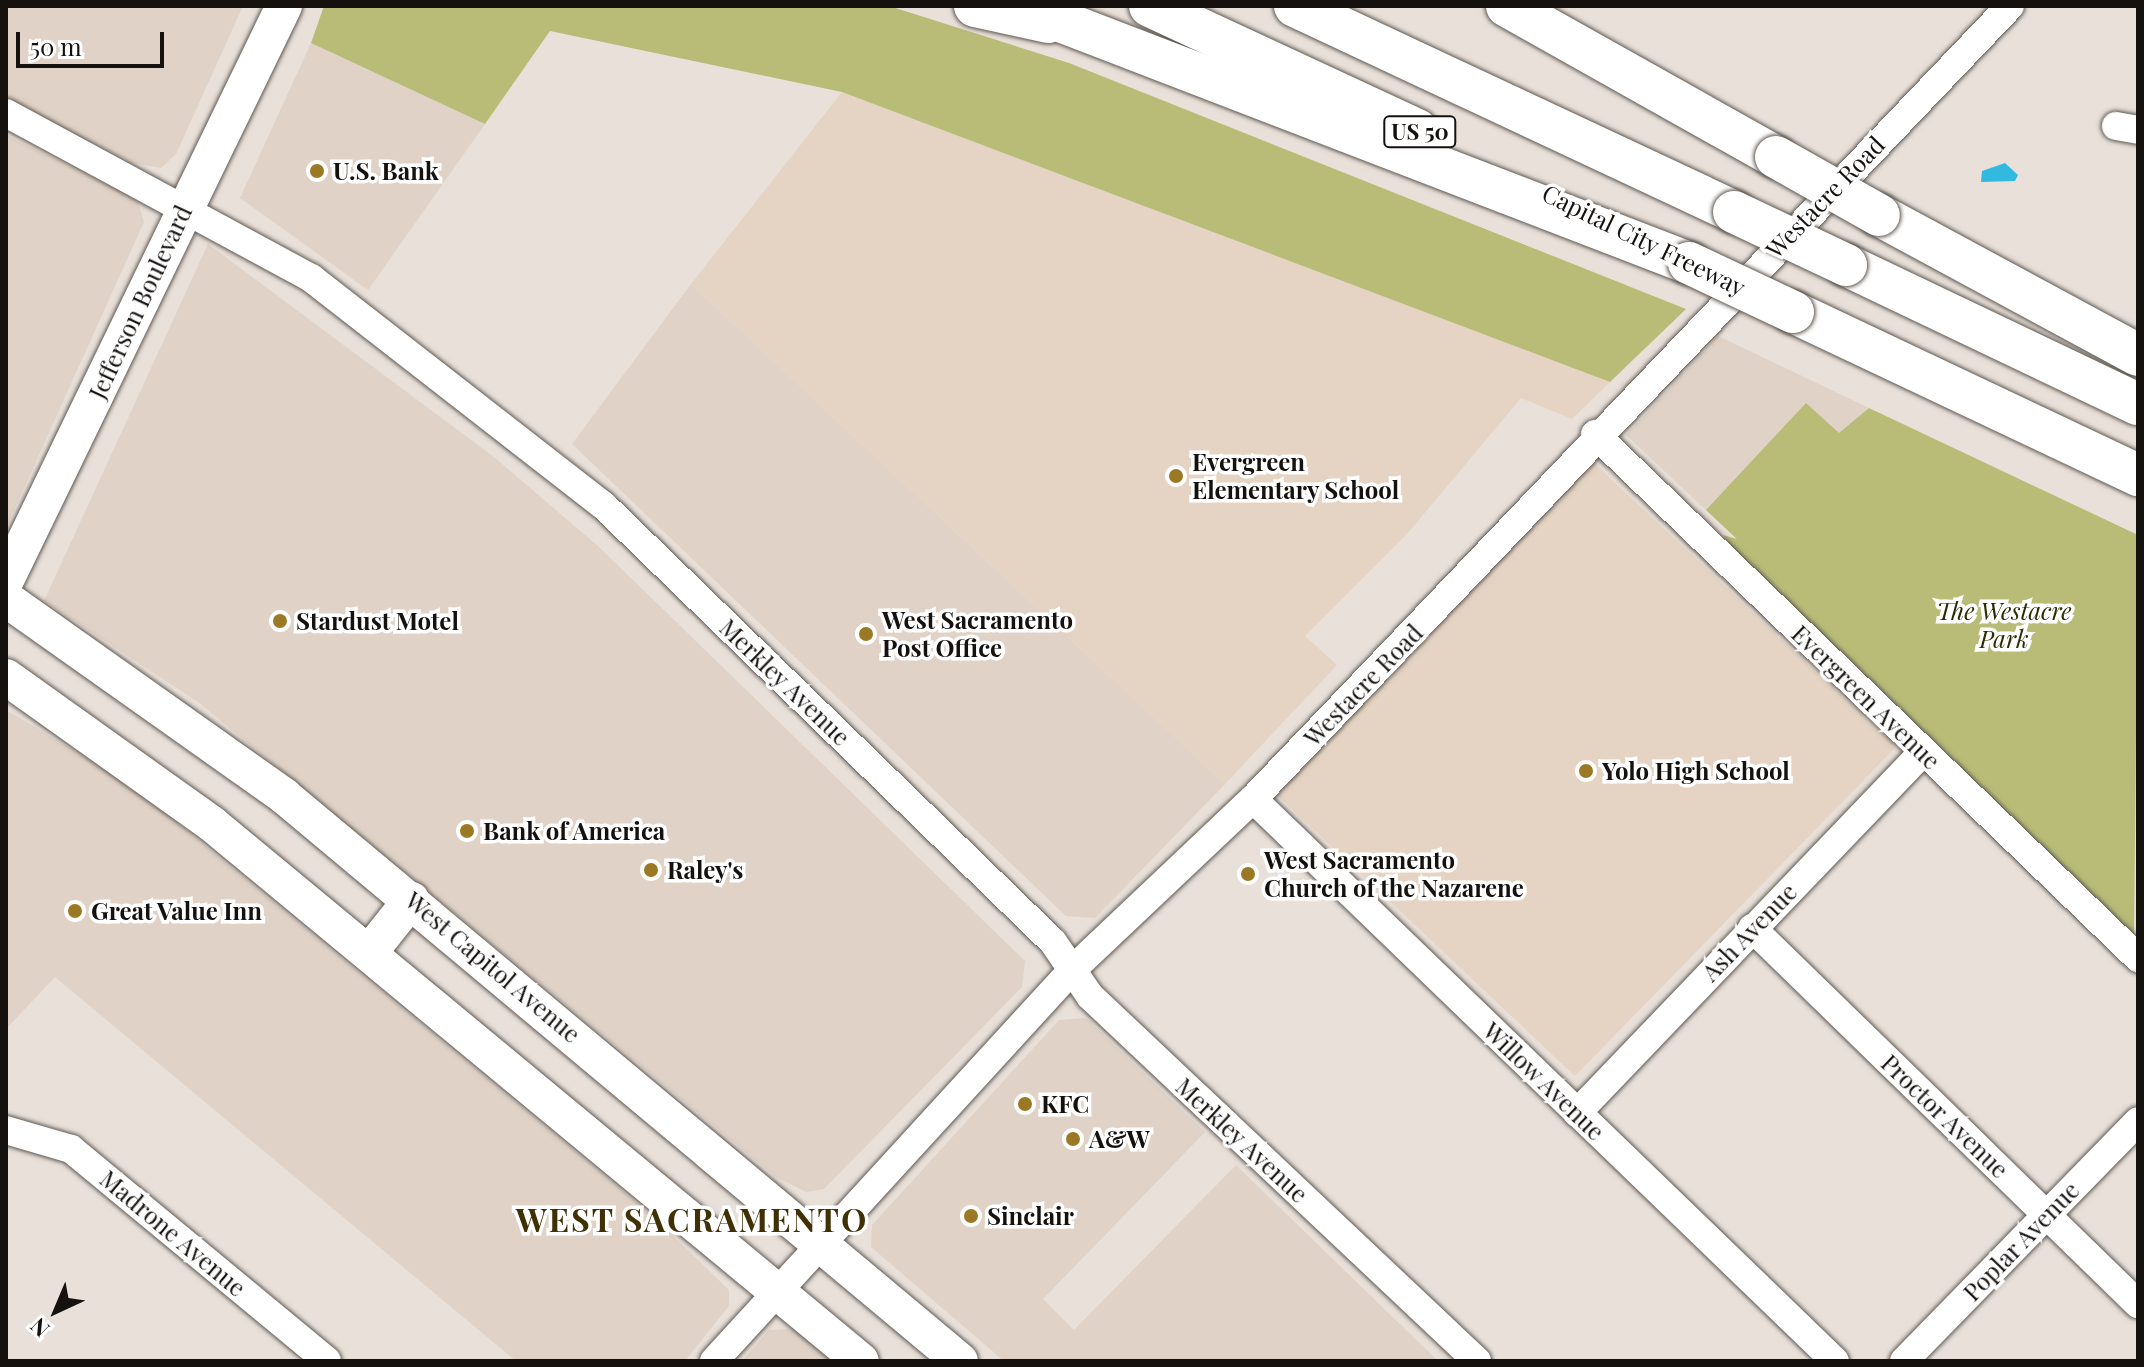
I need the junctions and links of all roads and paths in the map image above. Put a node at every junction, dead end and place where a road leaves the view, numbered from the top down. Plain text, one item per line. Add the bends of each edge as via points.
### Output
1 (975, 6) edge
2 (1021, 6) edge
3 (1150, 6) edge
4 (1295, 6) edge
5 (1507, 6) edge
6 (1545, 6) edge
7 (2010, 6) edge
8 (276, 11) edge
9 (1071, 27) junction
10 (1672, 97) junction
11 (6, 113) edge
12 (186, 207) junction
13 (1689, 263) junction
14 (2138, 355) edge
15 (2138, 404) edge
16 (1595, 434) junction
17 (2138, 475) edge
18 (6, 580) edge
19 (6, 599) edge
20 (6, 677) edge
21 (1923, 752) junction
22 (1253, 799) junction
23 (411, 900) junction
24 (1752, 928) junction
25 (369, 953) junction
26 (2138, 958) edge
27 (1072, 970) junction
28 (1577, 1113) junction
29 (2138, 1121) edge
30 (6, 1130) edge
31 (2047, 1215) junction
32 (818, 1241) junction
33 (776, 1288) junction
34 (2138, 1304) edge
35 (327, 1361) edge
36 (714, 1361) edge
37 (861, 1361) edge
38 (960, 1361) edge
39 (1477, 1361) edge
40 (1835, 1361) edge
41 (1904, 1361) edge

1 - 9 highway
2 - 9 highway
3 - 13 highway, Capital City Freeway / US 50
4 - 15 highway, US 50, bridge
5 - 10 highway
6 - 10 highway
7 - 16 street, Westacre Road
8 - 12 main road, Jefferson Boulevard
9 - 13 highway
10 - 14 highway, bridge
11 - 12 street, Merkley Avenue
12 - 18 main road, Jefferson Boulevard
12 - 27 street, Merkley Avenue via 311,278 603,505 1053,942
13 - 17 highway, Capital City Freeway / US 50, bridge
16 - 21 street, Evergreen Avenue
16 - 22 street, Westacre Road
19 - 23 main road, West Capitol Avenue via 221,746
20 - 25 main road via 145,772
21 - 24 street, Ash Avenue
21 - 26 street, Evergreen Avenue
22 - 27 street, Westacre Road
22 - 28 street, Willow Avenue
23 - 25 main road
23 - 32 main road, West Capitol Avenue
24 - 28 street, Ash Avenue
24 - 31 street, Proctor Avenue
25 - 33 main road
27 - 32 street, Westacre Road
27 - 39 street, Merkley Avenue via 1151,1055
28 - 40 street, Willow Avenue
29 - 31 street, Poplar Avenue
30 - 35 street, Madrone Avenue via 71,1149
31 - 34 street, Proctor Avenue
31 - 41 street, Poplar Avenue
32 - 33 street, Westacre Road
32 - 38 main road, West Capitol Avenue
33 - 36 street, Westacre Road
33 - 37 main road

